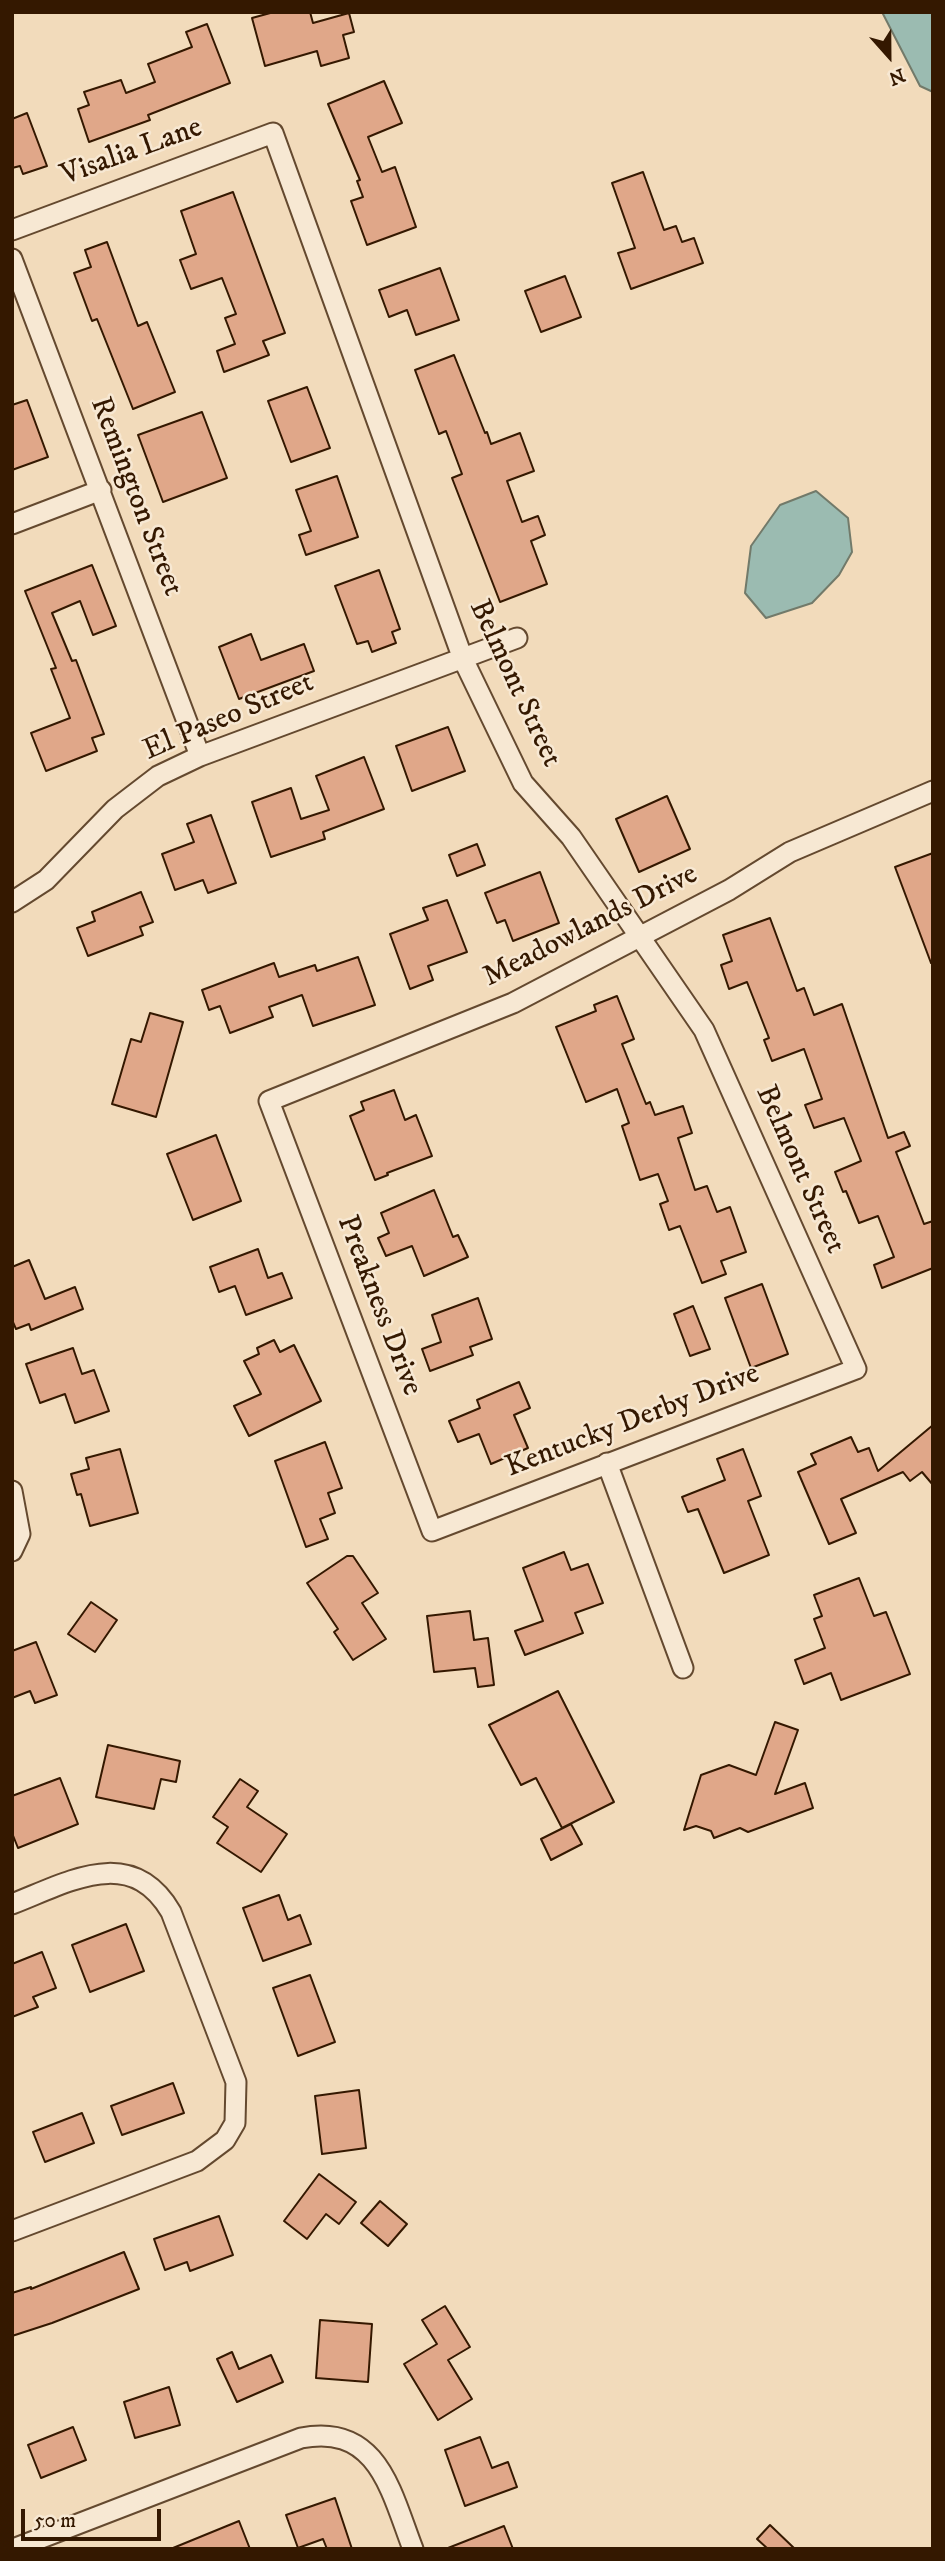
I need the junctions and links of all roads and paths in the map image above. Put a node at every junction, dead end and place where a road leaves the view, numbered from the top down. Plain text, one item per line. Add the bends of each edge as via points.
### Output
1 (273, 133) joint
2 (12, 230) edge
3 (12, 259) edge
4 (101, 490) junction
5 (12, 524) edge
6 (517, 638) dead end
7 (463, 659) junction
8 (200, 756) junction
9 (933, 791) edge
10 (12, 902) edge
11 (639, 938) junction
12 (269, 1101) joint
13 (856, 1369) joint
14 (607, 1463) junction
15 (12, 1491) edge
16 (432, 1531) joint
17 (12, 1551) edge
18 (683, 1668) dead end
19 (12, 1904) edge
20 (12, 2231) edge
21 (13, 2549) edge
22 (413, 2549) edge

1 - 2 street, Visalia Lane
1 - 7 street, Belmont Street
3 - 4 street, Remington Street
4 - 5 street
4 - 8 street, Remington Street
6 - 7 street, El Paseo Street
7 - 8 street, El Paseo Street
7 - 11 street, Belmont Street via 523,783 571,837
8 - 10 street, El Paseo Street via 158,776 115,809 46,880
9 - 11 street, Meadowlands Drive via 790,852
11 - 12 street, Meadowlands Drive via 513,1003
11 - 13 street, Belmont Street via 704,1030
12 - 16 street, Preakness Drive
13 - 14 street, Kentucky Derby Drive
14 - 16 street, Kentucky Derby Drive
14 - 18 street
15 - 17 street via 20,1534
19 - 20 street via 92,1873 129,1875 150,1885 171,1912 236,2082 235,2123 213,2151
21 - 22 street via 319,2435 339,2437 372,2457

